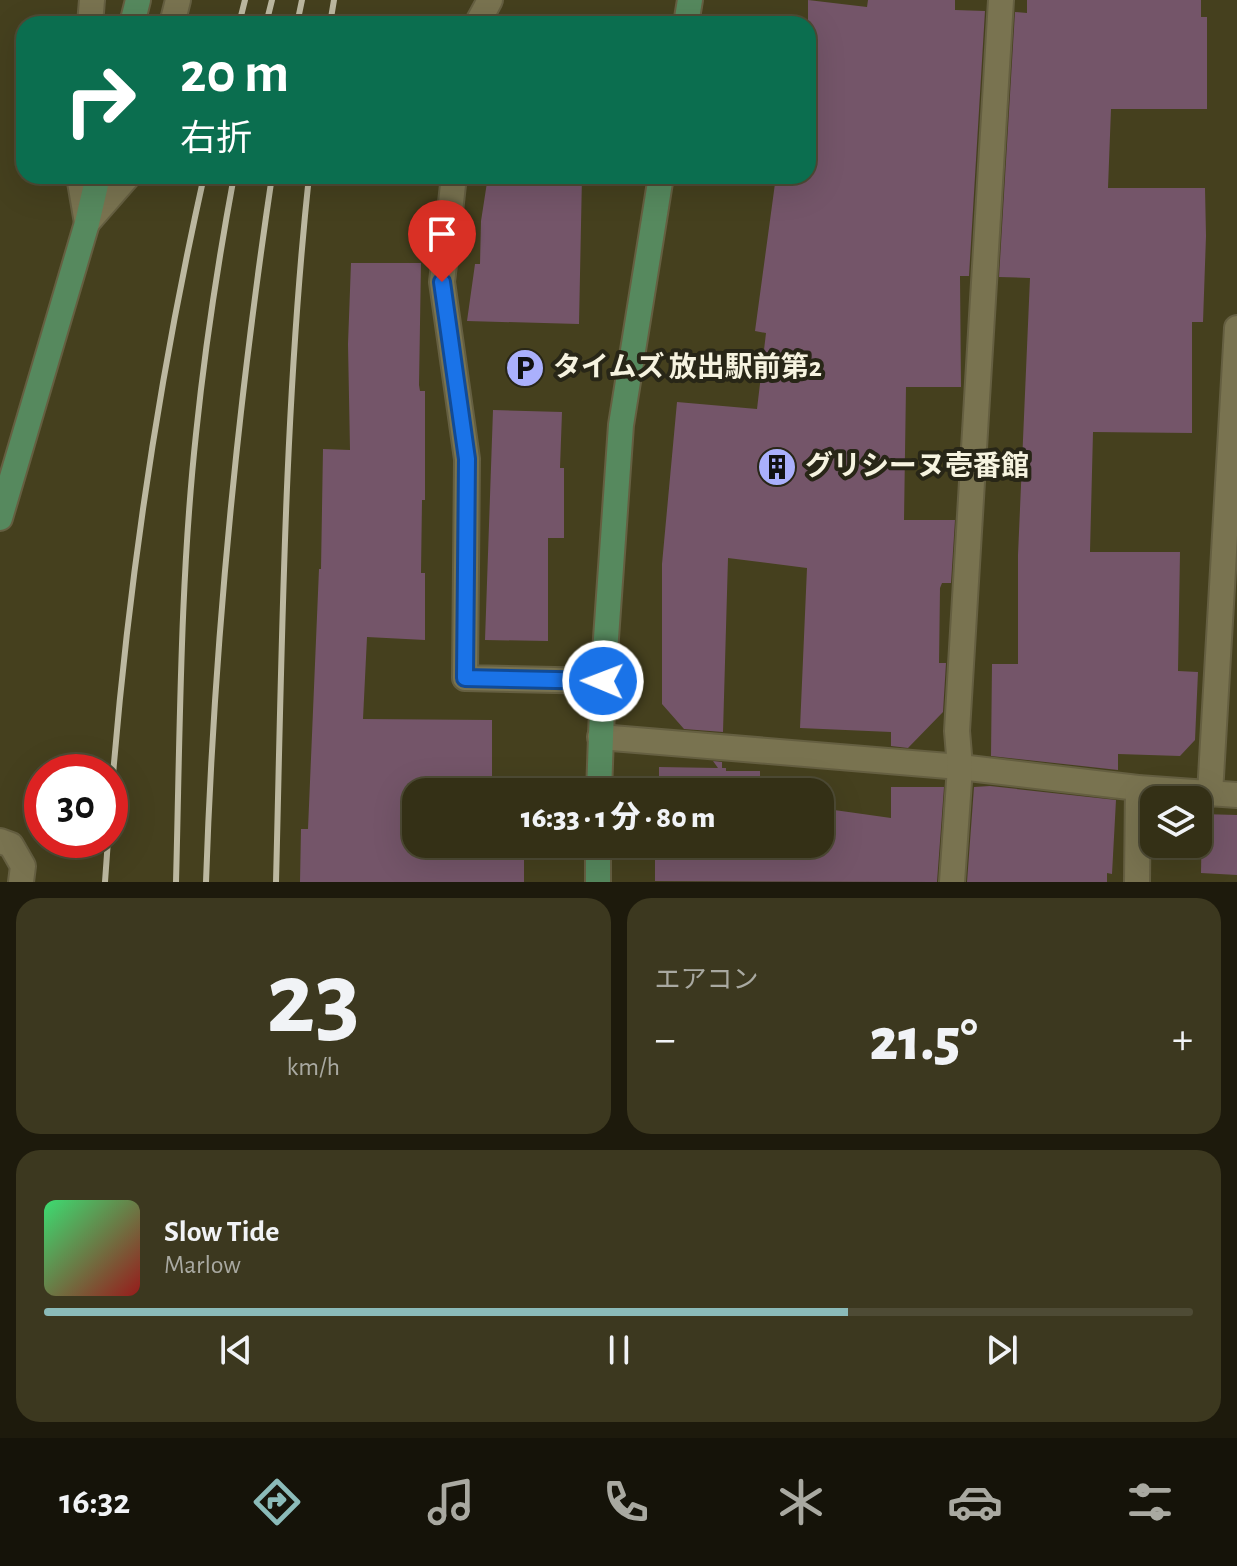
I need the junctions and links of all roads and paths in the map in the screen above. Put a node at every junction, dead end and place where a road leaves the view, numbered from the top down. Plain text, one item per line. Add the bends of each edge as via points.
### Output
1 (1001, 0) edge
2 (80, 184) edge
3 (96, 184) edge
4 (121, 184) edge
5 (453, 184) edge
6 (660, 184) edge
7 (87, 223) junction
8 (1237, 328) edge
9 (0, 518) edge
10 (603, 681) junction
11 (600, 737) junction
12 (960, 767) junction
13 (599, 778) edge
14 (1210, 786) edge
15 (1138, 788) joint
16 (1212, 794) edge
17 (1237, 795) edge
18 (0, 841) edge
19 (598, 858) edge
20 (21, 882) edge
21 (598, 882) edge
22 (952, 882) edge
23 (1137, 882) edge

1 - 12 street via 957,731
2 - 7 street
3 - 7 street
4 - 7 street
5 - 10 street via 442,282 467,459 465,678
6 - 10 street via 621,425
7 - 9 street
8 - 14 street
10 - 11 street
11 - 12 street
11 - 13 street
12 - 15 street
12 - 22 street
15 - 23 street
16 - 17 street
18 - 20 street via 11,845 23,866
19 - 21 street

